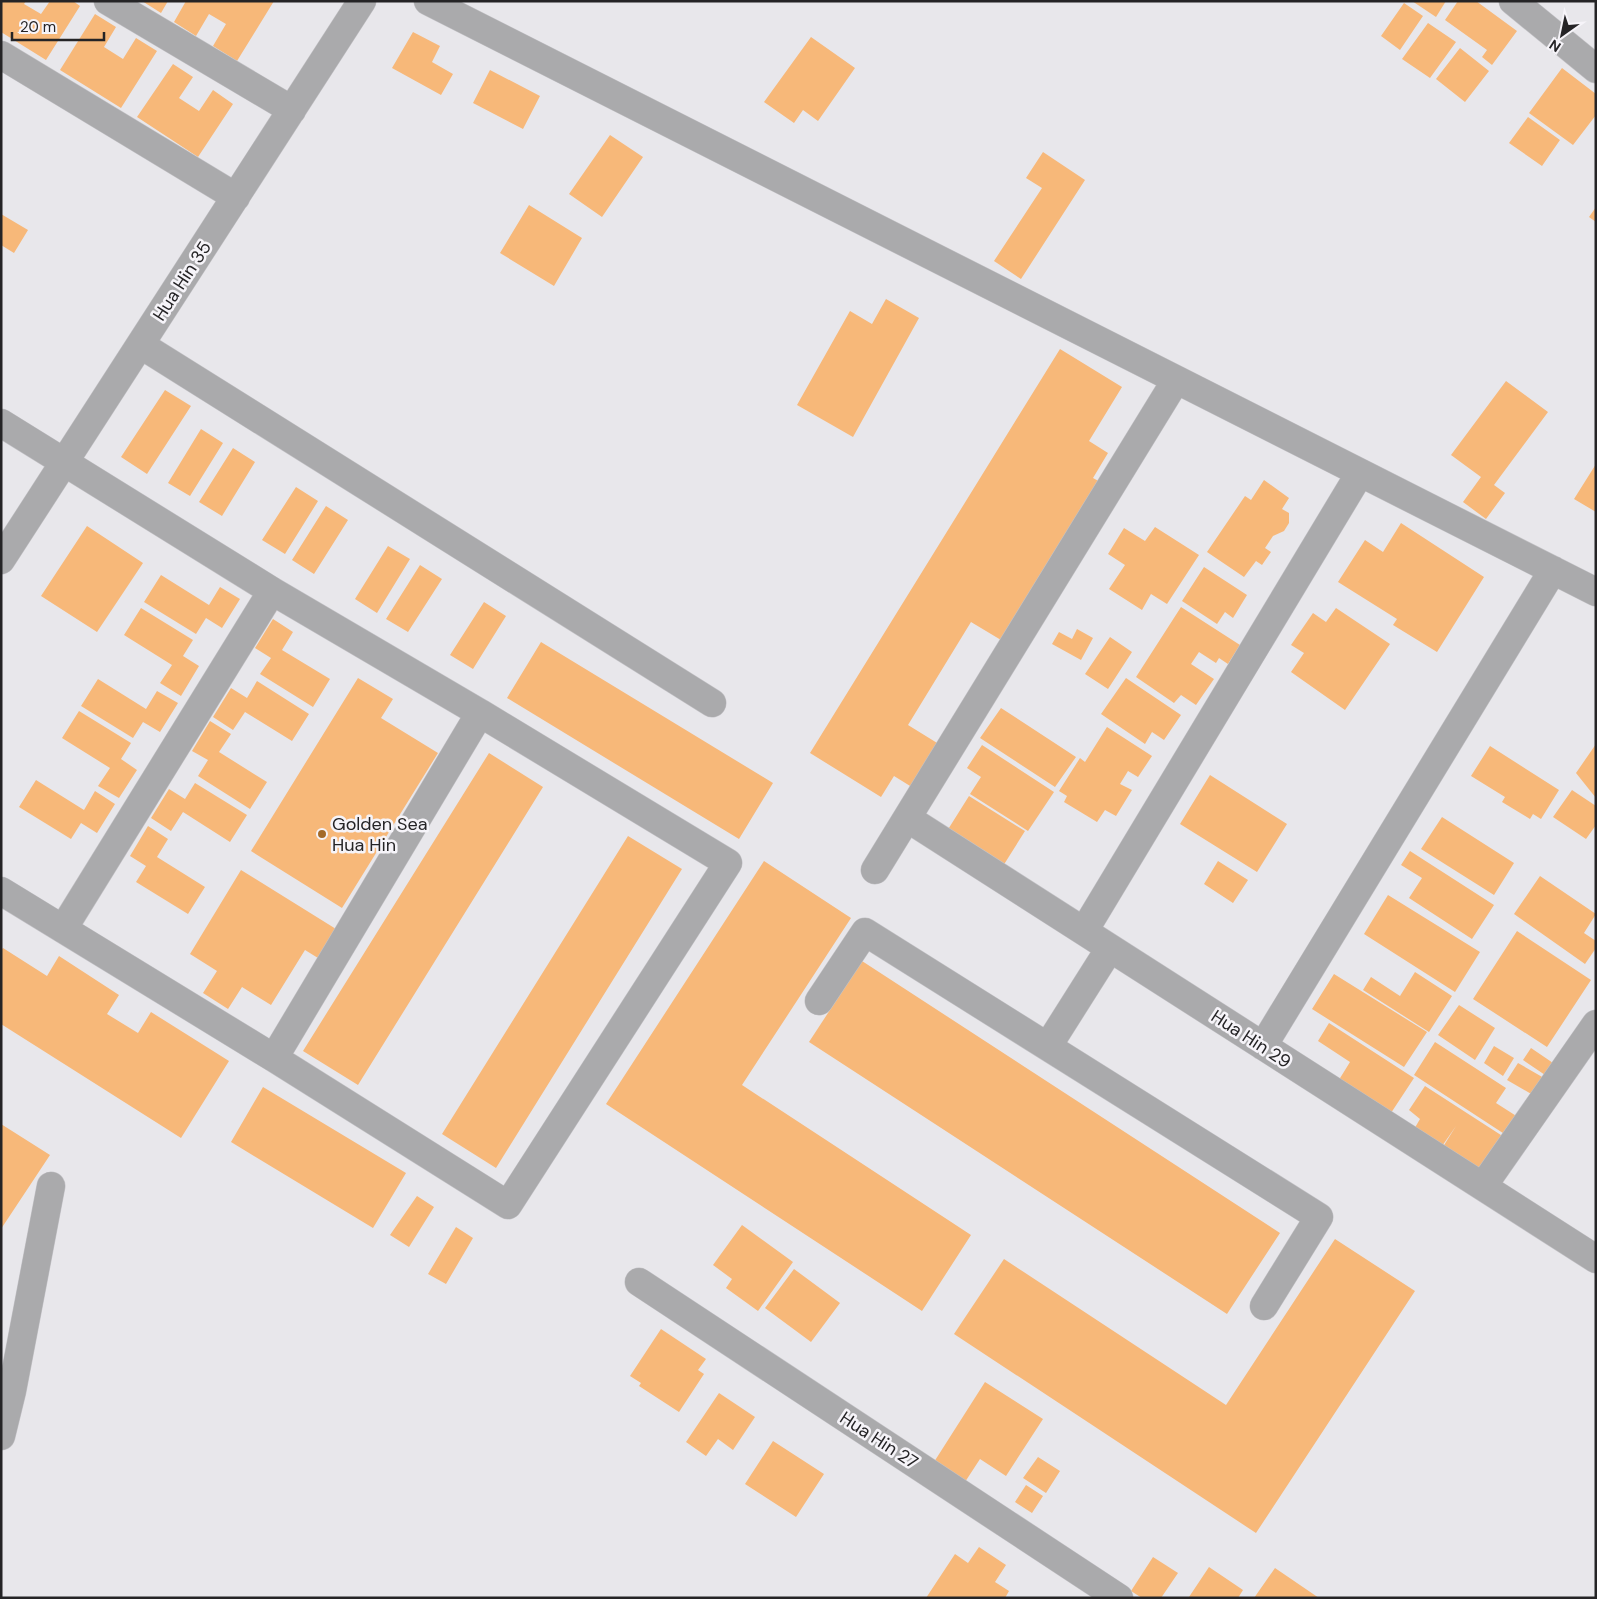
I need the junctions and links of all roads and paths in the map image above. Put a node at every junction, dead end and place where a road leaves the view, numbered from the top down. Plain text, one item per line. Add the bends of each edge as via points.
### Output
1 (108, 1) edge
2 (362, 1) edge
3 (428, 1) edge
4 (1513, 1) edge
5 (1, 55) edge
6 (1596, 69) edge
7 (292, 110) junction
8 (236, 197) junction
9 (141, 345) junction
10 (1176, 380) junction
11 (1, 423) edge
12 (65, 461) junction
13 (1360, 473) junction
14 (1, 560) edge
15 (1553, 570) junction
16 (272, 591) junction
17 (1596, 592) edge
18 (712, 703) dead end
19 (480, 714) junction
20 (907, 818) junction
21 (875, 870) dead end
22 (1, 891) edge
23 (63, 929) junction
24 (1084, 931) junction
25 (1110, 948) junction
26 (819, 1001) dead end
27 (1596, 1024) edge
28 (1048, 1046) junction
29 (1263, 1046) junction
30 (274, 1058) junction
31 (51, 1186) dead end
32 (1483, 1186) junction
33 (1596, 1259) edge
34 (639, 1282) dead end
35 (1264, 1306) dead end
36 (6, 1388) edge
37 (1, 1436) edge
38 (1119, 1598) edge

1 - 7 street
2 - 7 street, Hua Hin 35
3 - 10 street
4 - 6 street
5 - 8 street
7 - 8 street, Hua Hin 35
8 - 9 street, Hua Hin 35
9 - 12 street, Hua Hin 35
9 - 18 street
10 - 13 street
10 - 20 street
11 - 12 street
12 - 14 street, Hua Hin 35
12 - 16 street
13 - 15 street
13 - 24 street
15 - 17 street
15 - 29 street
16 - 19 street
16 - 23 street
19 - 30 street
19 - 30 street via 728,863 508,1204
20 - 21 street
20 - 24 street, Hua Hin 29
22 - 23 street
23 - 30 street
24 - 25 street, Hua Hin 29
25 - 28 street
25 - 29 street, Hua Hin 29
26 - 28 street via 866,932
27 - 32 street
28 - 35 street via 1319,1217
29 - 32 street, Hua Hin 29
31 - 36 street
32 - 33 street, Hua Hin 29
34 - 38 street, Hua Hin 27
36 - 37 street

